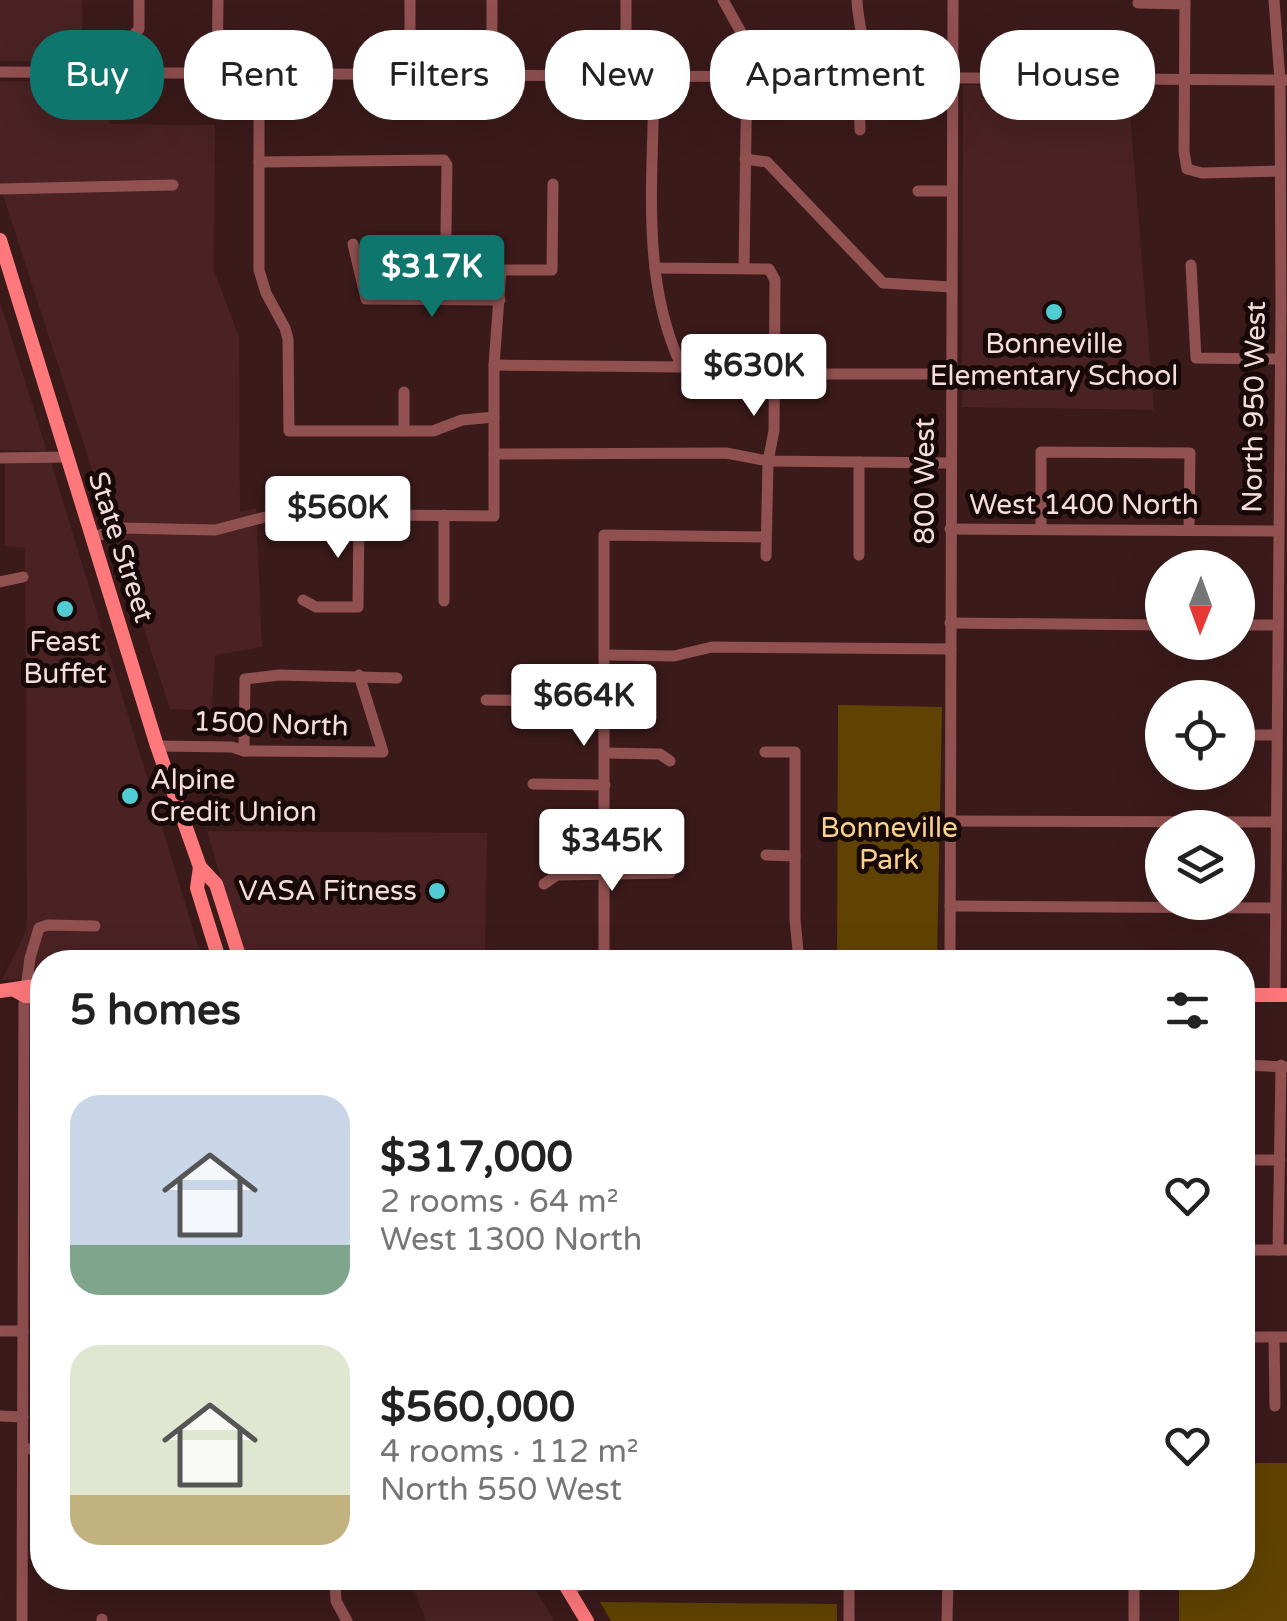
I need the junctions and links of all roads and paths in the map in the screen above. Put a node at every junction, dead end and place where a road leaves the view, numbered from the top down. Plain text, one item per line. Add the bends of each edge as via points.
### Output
1 (140, 0) edge
2 (218, 0) edge
3 (410, 0) edge
4 (492, 0) edge
5 (626, 0) edge
6 (723, 0) edge
7 (858, 0) edge
8 (953, 0) edge
9 (1274, 0) edge
10 (1185, 2) edge
11 (1138, 3) dead end
12 (138, 30) edge
13 (218, 30) edge
14 (410, 30) edge
15 (492, 30) edge
16 (626, 30) edge
17 (740, 30) edge
18 (861, 30) edge
19 (953, 30) edge
20 (0, 72) edge
21 (30, 72) edge
22 (960, 76) edge
23 (1184, 79) junction
24 (1283, 80) edge
25 (259, 120) edge
26 (654, 120) edge
27 (745, 120) edge
28 (861, 120) edge
29 (951, 120) edge
30 (860, 130) dead end
31 (744, 158) junction
32 (259, 162) junction
33 (1280, 171) junction
34 (552, 184) dead end
35 (174, 185) dead end
36 (0, 189) edge
37 (918, 190) dead end
38 (950, 191) junction
39 (0, 240) edge
40 (353, 244) dead end
41 (1190, 265) dead end
42 (655, 268) junction
43 (744, 268) junction
44 (951, 287) junction
45 (445, 299) junction
46 (500, 300) junction
47 (1284, 306) edge
48 (1280, 359) junction
49 (494, 365) junction
50 (775, 374) junction
51 (950, 374) junction
52 (404, 392) dead end
53 (494, 417) junction
54 (404, 430) junction
55 (494, 454) junction
56 (66, 457) junction
57 (0, 458) edge
58 (768, 461) junction
59 (859, 462) junction
60 (949, 463) junction
61 (360, 515) junction
62 (444, 515) junction
63 (950, 529) junction
64 (1041, 529) junction
65 (1189, 530) junction
66 (1278, 531) junction
67 (765, 536) junction
68 (94, 537) junction
69 (859, 555) dead end
70 (766, 556) dead end
71 (1283, 569) edge
72 (22, 577) dead end
73 (0, 582) edge
74 (302, 600) dead end
75 (444, 601) dead end
76 (950, 623) junction
77 (1145, 625) edge
78 (1255, 625) edge
79 (1278, 626) junction
80 (950, 649) junction
81 (605, 655) junction
82 (359, 675) junction
83 (397, 678) dead end
84 (486, 700) dead end
85 (605, 701) junction
86 (1255, 735) edge
87 (1277, 735) junction
88 (157, 746) junction
89 (244, 751) junction
90 (764, 752) dead end
91 (605, 753) junction
92 (670, 761) dead end
93 (533, 784) dead end
94 (605, 785) junction
95 (951, 821) junction
96 (1276, 822) junction
97 (766, 855) dead end
98 (795, 856) junction
99 (200, 867) junction
100 (604, 873) junction
101 (670, 873) dead end
102 (544, 884) dead end
103 (950, 906) junction
104 (1276, 908) junction
105 (95, 926) dead end
106 (34, 950) edge
107 (216, 950) edge
108 (237, 950) edge
109 (604, 950) edge
110 (799, 950) edge
111 (950, 950) edge
112 (30, 962) edge
113 (22, 989) edge
114 (1255, 995) edge
115 (1281, 995) edge
116 (1255, 1066) edge
117 (1284, 1066) edge
118 (1255, 1160) edge
119 (1280, 1160) junction
120 (1255, 1250) edge
121 (1282, 1250) edge
122 (0, 1331) edge
123 (23, 1331) junction
124 (1255, 1337) edge
125 (1280, 1338) edge
126 (1276, 1406) dead end
127 (0, 1416) edge
128 (23, 1416) junction
129 (30, 1449) edge
130 (24, 1450) junction
131 (336, 1590) edge
132 (568, 1590) edge
133 (849, 1590) edge
134 (948, 1590) edge
135 (1134, 1590) edge
136 (22, 1621) edge
137 (347, 1621) edge
138 (587, 1621) edge
139 (849, 1621) edge
140 (948, 1621) edge
141 (1134, 1621) edge

1 - 12 street
2 - 13 street
3 - 14 street
4 - 15 street
5 - 16 street
6 - 17 street
7 - 18 street
8 - 19 street, 800 West
9 - 24 street, North 950 West
10 - 11 street
10 - 23 street
20 - 21 street
22 - 23 street
23 - 24 street
23 - 33 street via 1188,170
24 - 33 street, North 950 West
25 - 32 street
26 - 42 street
27 - 31 street
28 - 30 street
29 - 38 street, 800 West
31 - 43 street
31 - 44 street via 766,162 878,280
32 - 45 street via 444,160
32 - 54 street via 258,270 286,328 288,430
33 - 47 street, North 950 West
34 - 46 street via 552,270 501,270
35 - 36 street
37 - 38 street
38 - 44 street, 800 West
39 - 56 main road, State Street
40 - 45 street via 366,298
41 - 48 street via 1196,358
42 - 43 street
42 - 49 street via 665,326 682,367
43 - 50 street via 769,270 774,280
44 - 51 street, 800 West
45 - 46 street
46 - 49 street
47 - 48 street, North 950 West
48 - 66 street, North 950 West
49 - 53 street
50 - 51 street
50 - 58 street
51 - 60 street, 800 West
52 - 54 street
53 - 54 street via 433,431
53 - 55 street
55 - 58 street via 726,453
55 - 62 street via 494,516
56 - 57 street
56 - 68 main road, State Street
58 - 59 street
58 - 67 street
59 - 60 street
59 - 69 street
60 - 63 street, 800 West
61 - 62 street
61 - 68 street via 277,514 215,530 121,528
61 - 74 street via 358,607 316,607
62 - 75 street
63 - 64 street, West 1400 North
63 - 76 street, 800 West
64 - 65 street, West 1400 North
64 - 65 street via 1042,452 1190,453
65 - 66 street, West 1400 North
66 - 71 street, North 950 West
67 - 70 street
67 - 81 street via 604,535
68 - 88 main road, State Street
71 - 79 street, North 950 West
72 - 73 street
76 - 77 street
76 - 80 street, 800 West
78 - 79 street
79 - 87 street, North 950 West
80 - 81 street via 712,648 674,656
80 - 95 street, 800 West
81 - 85 street
82 - 83 street
82 - 89 street via 245,680
82 - 89 street, 1500 North via 384,752
84 - 85 street
85 - 91 street
86 - 87 street
87 - 96 street, North 950 West
88 - 89 street, 1500 North
88 - 99 main road, State Street
90 - 98 street via 796,752
91 - 92 street via 660,754
91 - 94 street
93 - 94 street
94 - 100 street
95 - 96 street
95 - 103 street, 800 West
96 - 104 street, North 950 West
97 - 98 street
98 - 110 street
99 - 107 main road, State Street via 196,888
99 - 108 main road, State Street via 216,884
100 - 101 street
100 - 102 street via 557,875
100 - 109 street
103 - 104 street
103 - 111 street, 800 West
104 - 115 street, North 950 West
105 - 106 street via 40,928
112 - 113 street
113 - 123 street
114 - 115 main road
116 - 117 street
117 - 119 street
118 - 119 street
119 - 121 street
120 - 121 street
122 - 123 street
123 - 128 street
124 - 125 street
125 - 126 street
127 - 128 street
128 - 130 street
129 - 130 street
130 - 136 street
131 - 137 street
132 - 138 main road
133 - 139 street
134 - 140 street
135 - 141 street

